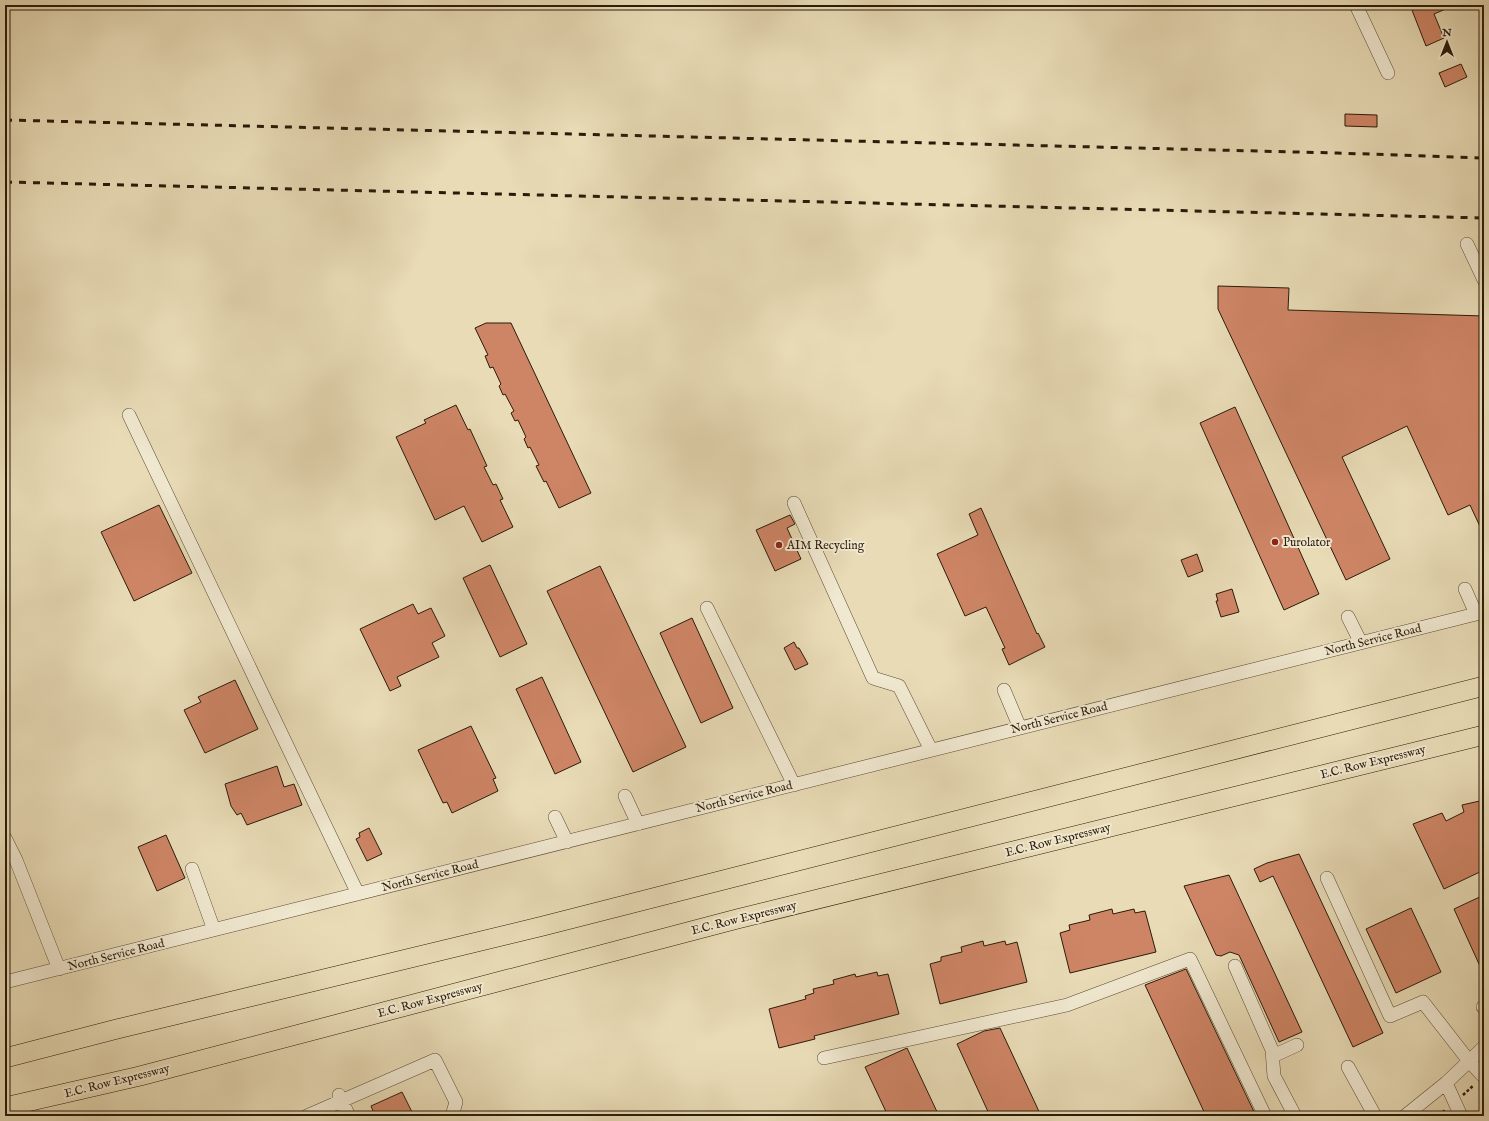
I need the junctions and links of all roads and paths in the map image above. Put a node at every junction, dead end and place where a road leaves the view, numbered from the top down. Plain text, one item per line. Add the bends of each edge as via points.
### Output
1 (1356, 5) edge
2 (1388, 73) dead end
3 (1467, 244) dead end
4 (1484, 280) edge
5 (129, 416) dead end
6 (794, 503) dead end
7 (1465, 589) dead end
8 (707, 608) dead end
9 (1480, 613) edge
10 (1348, 617) dead end
11 (1361, 643) junction
12 (1484, 686) edge
13 (1004, 690) dead end
14 (1020, 728) junction
15 (1484, 735) edge
16 (931, 750) junction
17 (794, 785) junction
18 (625, 796) dead end
19 (555, 817) dead end
20 (638, 824) junction
21 (5, 838) edge
22 (567, 842) junction
23 (192, 870) dead end
24 (1327, 878) dead end
25 (358, 894) junction
26 (214, 930) junction
27 (1235, 966) dead end
28 (58, 969) junction
29 (5, 982) edge
30 (117, 1029) junction
31 (1297, 1045) dead end
32 (1484, 1047) edge
33 (5, 1049) edge
34 (1273, 1056) junction
35 (5, 1058) edge
36 (824, 1058) dead end
37 (1469, 1061) junction
38 (1348, 1067) dead end
39 (140, 1076) junction
40 (1484, 1077) edge
41 (1446, 1083) junction
42 (1470, 1088) dead end
43 (1463, 1095) dead end
44 (341, 1098) junction
45 (5, 1107) edge
46 (1448, 1107) dead end
47 (22, 1116) edge
48 (307, 1116) edge
49 (349, 1116) edge
50 (452, 1116) edge
51 (1265, 1116) edge
52 (1295, 1116) edge
53 (1375, 1116) edge
54 (1405, 1116) edge
55 (1439, 1116) edge
56 (1461, 1116) edge

1 - 2 street
3 - 4 street
5 - 25 street
6 - 16 street via 873,678 899,686
7 - 9 street
8 - 17 street
9 - 11 street, North Service Road
10 - 11 street
11 - 14 street, North Service Road
12 - 30 highway via 543,926
13 - 14 street
14 - 16 street, North Service Road
15 - 39 highway, E.C. Row Expressway via 737,919
16 - 17 street, North Service Road
17 - 20 street, North Service Road
18 - 20 street
19 - 22 street
20 - 22 street, North Service Road
21 - 28 street
22 - 25 street, North Service Road
23 - 26 street
24 - 37 street via 1390,1016 1423,1002
25 - 26 street, North Service Road
26 - 28 street, North Service Road
27 - 34 street
28 - 29 street, North Service Road
30 - 33 highway
30 - 35 highway
31 - 34 street
32 - 37 street
34 - 52 street via 1274,1076
36 - 51 street via 1067,1005 1190,959
37 - 40 street
37 - 41 street
38 - 53 street
39 - 45 highway, E.C. Row Expressway
39 - 47 highway
41 - 54 street
41 - 56 street
42 - 43 path
44 - 48 street
44 - 49 street
44 - 50 street via 435,1060 456,1102
46 - 55 path

